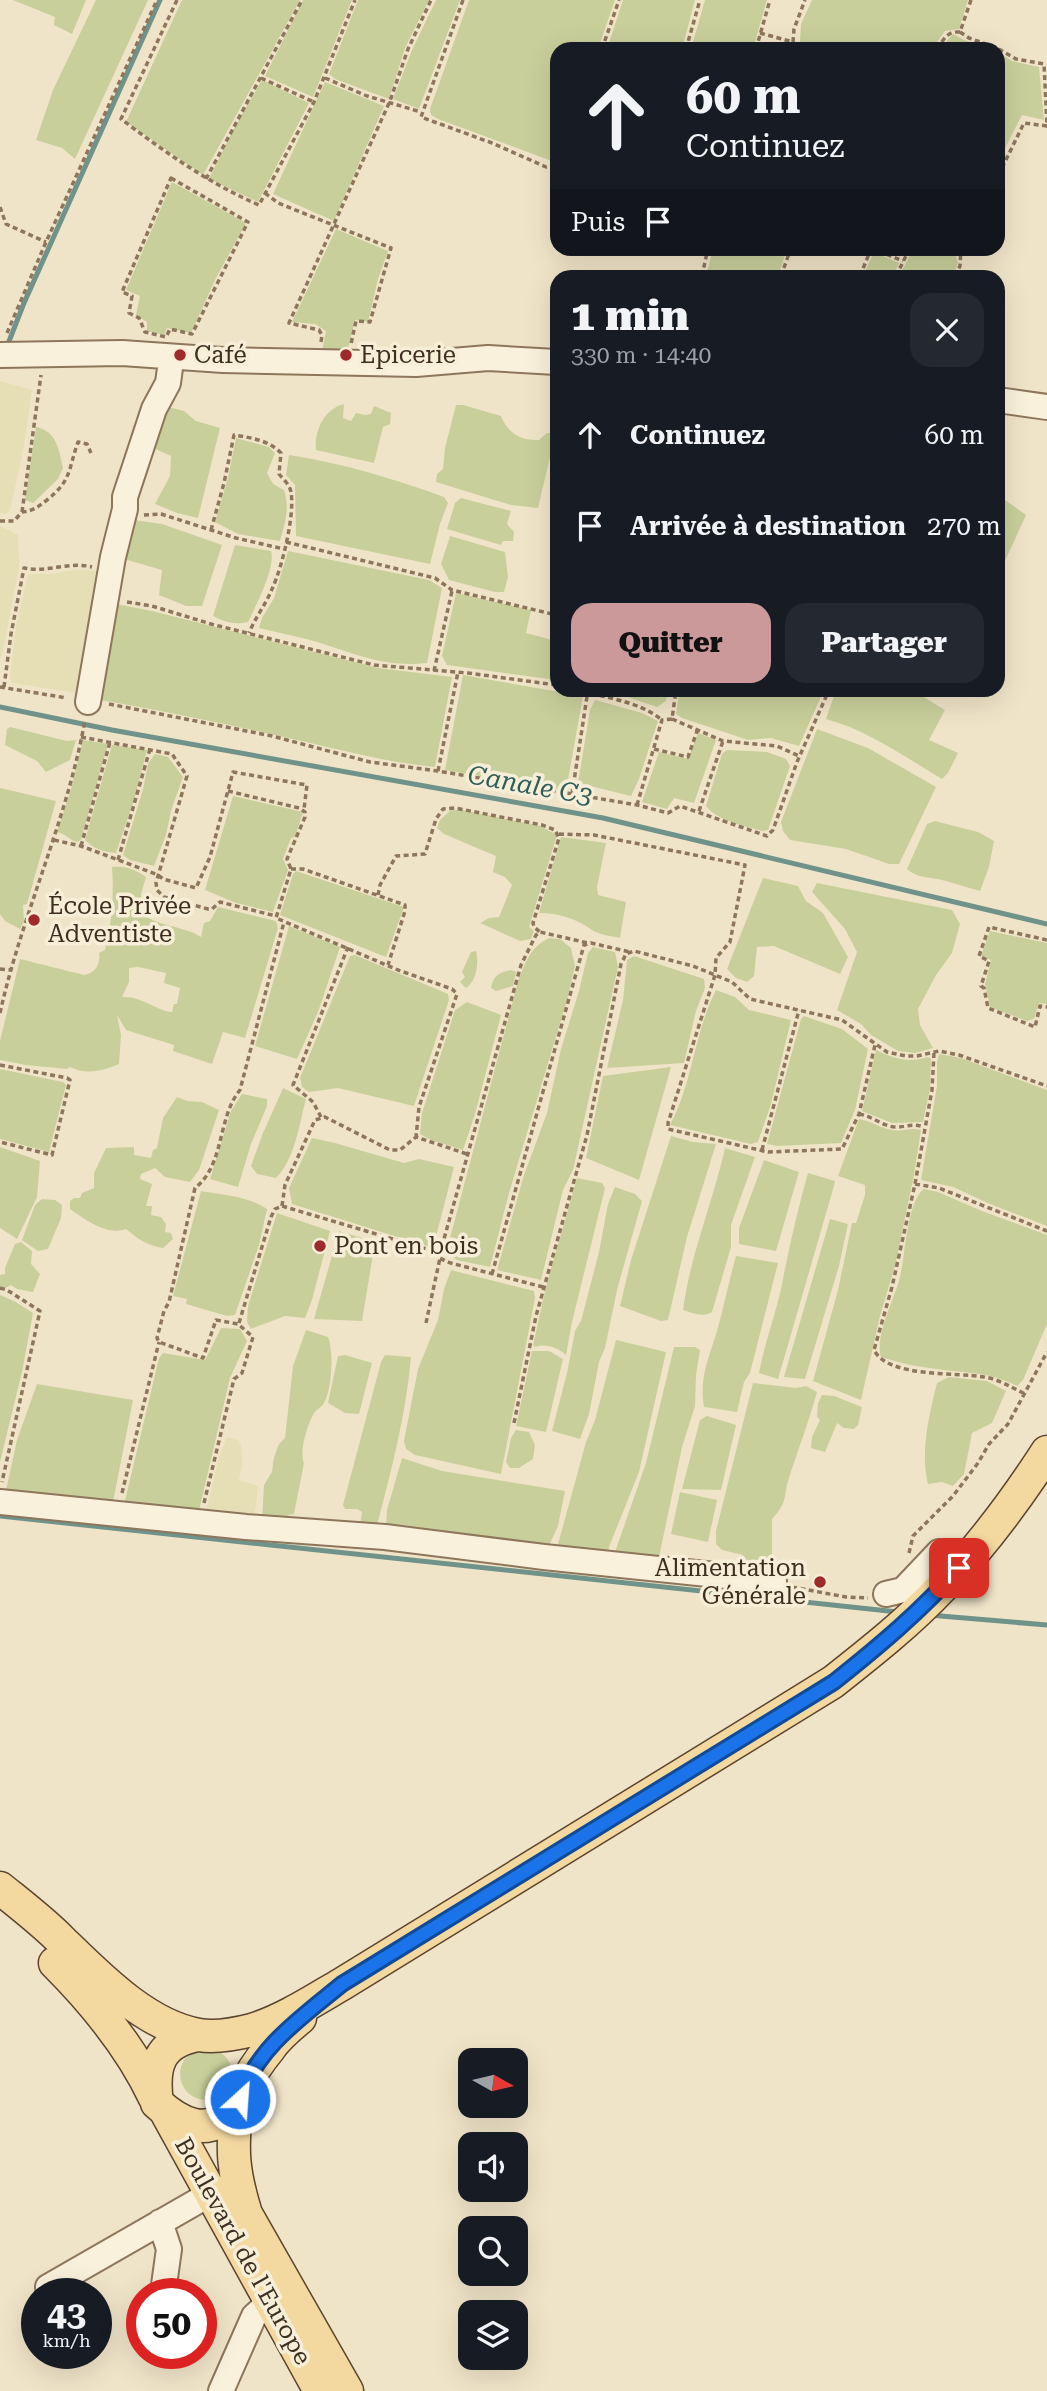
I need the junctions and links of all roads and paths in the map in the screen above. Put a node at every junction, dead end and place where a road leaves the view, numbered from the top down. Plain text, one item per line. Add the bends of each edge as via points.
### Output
1 (157, 0) edge
2 (177, 0) edge
3 (302, 0) edge
4 (355, 0) edge
5 (431, 0) edge
6 (463, 0) edge
7 (619, 0) edge
8 (700, 0) edge
9 (770, 0) edge
10 (805, 0) edge
11 (971, 0) edge
12 (960, 32) junction
13 (760, 33) junction
14 (604, 42) edge
15 (688, 42) edge
16 (758, 42) edge
17 (793, 42) joint
18 (942, 42) edge
19 (980, 42) edge
20 (1005, 53) edge
21 (261, 78) junction
22 (325, 78) junction
23 (390, 101) junction
24 (314, 102) junction
25 (421, 112) junction
26 (1005, 162) edge
27 (550, 167) edge
28 (206, 179) junction
29 (265, 193) junction
30 (0, 207) edge
31 (335, 226) junction
32 (46, 242) junction
33 (891, 256) edge
34 (906, 256) edge
35 (903, 261) junction
36 (899, 270) edge
37 (122, 292) joint
38 (320, 346) dead end
39 (5, 350) edge
40 (349, 351) dead end
41 (550, 362) edge
42 (170, 368) dead end
43 (42, 369) dead end
44 (1005, 401) edge
45 (1047, 407) edge
46 (91, 453) dead end
47 (22, 512) junction
48 (136, 516) dead end
49 (0, 521) edge
50 (211, 530) junction
51 (286, 542) junction
52 (284, 548) junction
53 (96, 568) dead end
54 (452, 590) junction
55 (119, 601) dead end
56 (550, 614) edge
57 (249, 633) junction
58 (434, 671) junction
59 (458, 672) junction
60 (550, 684) edge
61 (2, 687) edge
62 (586, 697) edge
63 (607, 697) edge
64 (675, 697) edge
65 (826, 697) edge
66 (90, 701) junction
67 (672, 719) junction
68 (662, 720) junction
69 (697, 731) junction
70 (723, 740) junction
71 (110, 742) junction
72 (654, 748) junction
73 (150, 749) junction
74 (800, 756) junction
75 (438, 771) junction
76 (228, 791) junction
77 (572, 794) junction
78 (637, 805) junction
79 (304, 810) junction
80 (698, 812) junction
81 (559, 834) junction
82 (54, 840) junction
83 (81, 846) junction
84 (118, 860) junction
85 (291, 869) junction
86 (158, 875) junction
87 (378, 895) junction
88 (276, 916) junction
89 (284, 922) junction
90 (540, 932) junction
91 (1047, 940) edge
92 (588, 943) junction
93 (348, 947) junction
94 (630, 952) junction
95 (388, 965) junction
96 (0, 969) edge
97 (10, 970) junction
98 (715, 975) junction
99 (1047, 1006) edge
100 (799, 1010) junction
101 (0, 1013) edge
102 (875, 1045) junction
103 (934, 1053) junction
104 (0, 1065) edge
105 (1047, 1086) edge
106 (859, 1114) junction
107 (321, 1117) junction
108 (924, 1127) junction
109 (415, 1138) junction
110 (0, 1142) edge
111 (762, 1150) junction
112 (467, 1154) junction
113 (915, 1184) junction
114 (282, 1206) junction
115 (1047, 1231) edge
116 (440, 1256) junction
117 (492, 1274) junction
118 (543, 1287) junction
119 (0, 1288) edge
120 (426, 1323) dead end
121 (239, 1324) junction
122 (159, 1342) junction
123 (1047, 1352) edge
124 (1025, 1394) junction
125 (514, 1423) dead end
126 (1047, 1452) edge
127 (0, 1490) edge
128 (0, 1502) edge
129 (118, 1514) junction
130 (200, 1522) junction
131 (940, 1577) junction
132 (778, 1582) joint
133 (887, 1594) joint
134 (0, 1888) edge
135 (0, 1913) edge
136 (342, 1984) junction
137 (204, 2035) junction
138 (240, 2096) junction
139 (161, 2106) junction
140 (210, 2193) junction
141 (160, 2222) junction
142 (64, 2278) edge
143 (165, 2278) edge
144 (271, 2301) junction
145 (221, 2391) edge
146 (320, 2391) edge
147 (347, 2391) edge

1 - 32 path
2 - 28 path via 121,119
3 - 21 path
4 - 22 path
5 - 23 path
6 - 25 path
7 - 14 path
8 - 15 path
9 - 13 path
10 - 17 path
11 - 12 path
12 - 18 path via 953,31
12 - 19 path
13 - 16 path
13 - 17 path
20 - 26 path via 1044,64 1047,126 1024,123
21 - 24 path
21 - 28 path
22 - 23 path
22 - 24 path
23 - 25 path
23 - 31 path
24 - 29 path
25 - 27 path via 423,119
28 - 29 path via 259,205
29 - 31 path via 278,203
30 - 32 path via 6,224
31 - 38 path via 289,323 318,330
31 - 40 path via 391,248 370,322 356,321
32 - 39 path
33 - 35 path
34 - 35 path
35 - 36 path
37 - 37 path via 132,296 129,313 139,318 146,333 166,337 170,329 192,334 248,222 171,178
39 - 41 street via 223,360
42 - 66 street via 125,497
43 - 47 path
44 - 45 street
46 - 47 path via 88,444 78,442 64,484 32,511
47 - 49 path via 14,521
48 - 50 path via 161,513
50 - 51 path via 234,435 268,443 281,453 279,474 291,490
50 - 52 path
51 - 52 path
51 - 54 path via 435,578
52 - 57 path via 271,592
53 - 61 path via 24,568
54 - 56 path
54 - 58 path
55 - 57 path
57 - 58 path via 374,665
58 - 59 path
59 - 60 path
59 - 75 path
61 - 66 path
62 - 77 path
63 - 68 path
64 - 67 path
65 - 74 path
66 - 75 path via 272,736 370,762
67 - 68 path
67 - 69 path
68 - 72 path
69 - 70 path
69 - 72 path via 688,757
70 - 74 path via 778,746
70 - 80 path
71 - 73 path
71 - 82 path via 81,737
71 - 83 path
72 - 78 path
73 - 84 path
73 - 86 path via 172,754 187,776
74 - 80 path via 771,835
75 - 77 path
76 - 79 path
76 - 79 path via 233,772 307,785
76 - 86 path via 198,887
77 - 78 path
78 - 80 path via 668,813 680,806
79 - 85 path via 287,859
81 - 87 path via 542,825 449,807 436,818 425,854 394,857
81 - 90 path via 533,923
81 - 98 path via 594,835 746,866 730,942 716,958
82 - 83 path
82 - 97 path
83 - 84 path
84 - 86 path
85 - 87 path
85 - 88 path
86 - 88 path via 157,890 164,897 208,909 220,902
87 - 95 path via 406,906
88 - 89 path
89 - 93 path
89 - 122 path via 240,1090 230,1105 211,1170 195,1188
90 - 92 path
90 - 112 path via 521,965
91 - 99 path via 989,927 979,956 989,961 981,986 988,1008 1035,1027 1040,1006
92 - 94 path
92 - 117 path
93 - 95 path
93 - 107 path via 293,1085 313,1101
94 - 98 path
94 - 118 path via 621,964 587,1135
95 - 109 path via 457,994 419,1107
96 - 97 path
97 - 101 path
98 - 100 path via 732,982 750,999
98 - 111 path via 667,1127
100 - 102 path via 842,1020
100 - 111 path
102 - 103 path via 906,1056
102 - 106 path
103 - 105 path via 959,1055
103 - 108 path
104 - 110 path via 67,1078 70,1083 52,1155
106 - 108 path via 894,1127
106 - 111 path via 842,1149
107 - 109 path via 390,1150 400,1150
107 - 114 path via 315,1120 285,1185
108 - 113 path
109 - 112 path
112 - 116 path
113 - 115 path via 939,1188
113 - 124 path via 875,1344 878,1358 939,1374 993,1379
114 - 116 path
114 - 121 path via 271,1216
116 - 117 path
116 - 120 path
117 - 118 path
118 - 125 path
119 - 127 path via 40,1311
121 - 122 path via 216,1320 203,1358
121 - 130 path via 253,1337 242,1373 234,1378
122 - 129 path
123 - 124 path
124 - 131 path via 953,1496 913,1535 912,1567
126 - 131 main road via 1017,1496
128 - 129 street
129 - 130 street
130 - 132 street via 385,1537
131 - 133 street
131 - 136 main road via 887,1639 834,1682
132 - 133 path via 846,1597
134 - 137 main road via 94,1973 145,2011
135 - 139 main road, Boulevard de l'Europe via 100,2012
136 - 137 main road via 272,2022 235,2034
136 - 138 main road via 278,2037
137 - 138 main road via 229,2046 237,2055 242,2065
137 - 139 main road via 175,2042 158,2060 155,2072
138 - 139 main road via 223,2119 198,2126 175,2119
138 - 147 main road, Boulevard de l'Europe via 233,2160 246,2214
139 - 140 main road, Boulevard de l'Europe
140 - 141 street
140 - 144 main road, Boulevard de l'Europe
141 - 142 street
141 - 143 street via 170,2249
144 - 145 street via 254,2316
144 - 146 main road, Boulevard de l'Europe

